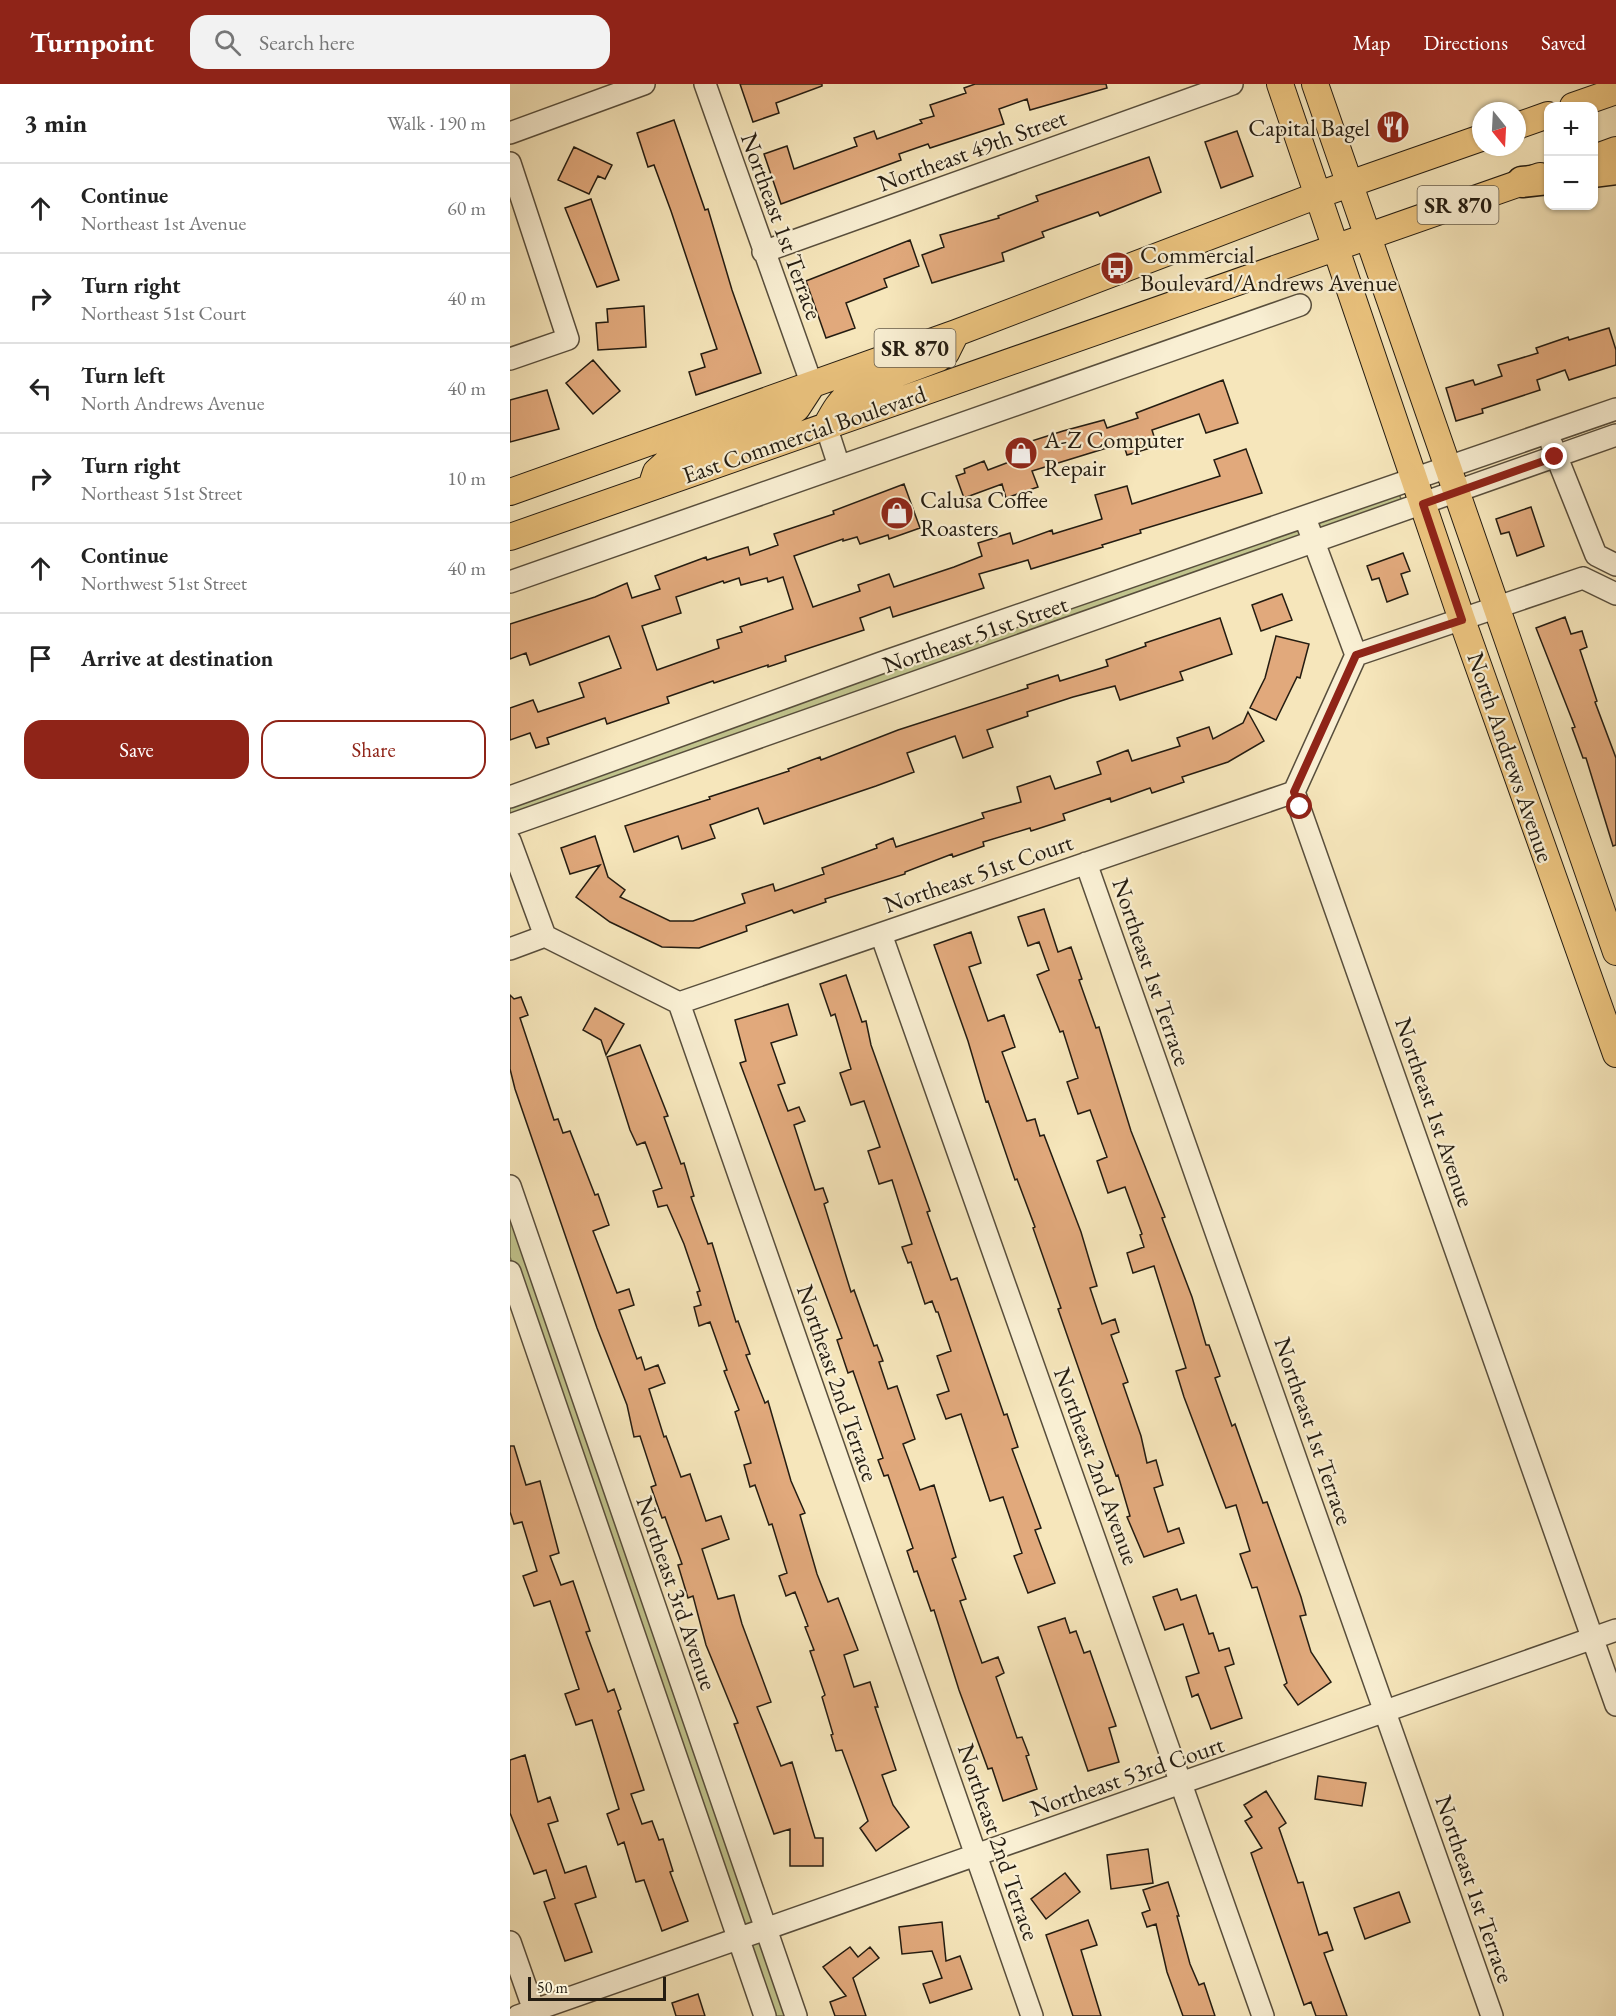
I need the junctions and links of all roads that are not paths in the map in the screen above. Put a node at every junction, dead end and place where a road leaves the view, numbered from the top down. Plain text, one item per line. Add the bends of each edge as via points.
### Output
1 (644, 84) edge
2 (705, 84) edge
3 (1232, 84) edge
4 (1279, 84) edge
5 (1315, 84) edge
6 (1616, 92) edge
7 (1585, 102) edge
8 (1544, 116) edge
9 (1526, 123) edge
10 (510, 133) edge
11 (1472, 141) edge
12 (1616, 150) edge
13 (1598, 156) edge
14 (510, 163) edge
15 (1616, 169) edge
16 (1598, 171) edge
17 (1540, 178) edge
18 (1348, 184) junction
19 (1318, 195) junction
20 (1368, 237) junction
21 (1336, 249) junction
22 (763, 252) junction
23 (1300, 306) dead end
24 (956, 333) junction
25 (510, 359) edge
26 (812, 385) junction
27 (1616, 409) edge
28 (826, 426) junction
29 (1548, 433) junction
30 (1616, 435) edge
31 (1555, 457) junction
32 (839, 466) junction
33 (1448, 467) junction
34 (1414, 479) junction
35 (651, 487) junction
36 (510, 492) edge
37 (1457, 492) junction
38 (1423, 504) junction
39 (1305, 518) junction
40 (510, 537) edge
41 (1314, 542) junction
42 (1596, 555) junction
43 (1616, 565) edge
44 (1583, 578) junction
45 (510, 582) edge
46 (1616, 594) edge
47 (1496, 609) junction
48 (1462, 620) junction
49 (1356, 655) junction
50 (889, 660) junction
51 (899, 688) junction
52 (1294, 792) junction
53 (510, 797) edge
54 (510, 825) edge
55 (510, 841) edge
56 (1086, 863) junction
57 (881, 934) junction
58 (545, 936) junction
59 (510, 949) edge
60 (1616, 952) edge
61 (678, 1003) junction
62 (1616, 1054) edge
63 (510, 1186) edge
64 (510, 1272) edge
65 (600, 1446) junction
66 (573, 1455) junction
67 (1616, 1630) edge
68 (1593, 1639) junction
69 (1616, 1705) edge
70 (1386, 1712) junction
71 (1183, 1783) junction
72 (717, 1788) junction
73 (690, 1797) junction
74 (977, 1856) junction
75 (766, 1929) junction
76 (739, 1939) junction
77 (510, 1942) edge
78 (530, 2014) edge
79 (765, 2016) edge
80 (796, 2016) edge
81 (1032, 2016) edge
82 (1263, 2016) edge
83 (1492, 2016) edge

1 - 10 street
2 - 22 street, Northeast 1st Terrace
3 - 22 street, Northeast 49th Street
4 - 19 main road, North Andrews Avenue
5 - 18 main road, North Andrews Avenue
6 - 7 main road
8 - 9 main road
11 - 18 main road, SR 870
12 - 13 main road
14 - 25 street via 568,339
15 - 16 highway
17 - 20 main road, SR 870
18 - 19 main road, SR 870
18 - 20 main road, North Andrews Avenue
19 - 21 main road, North Andrews Avenue
19 - 24 main road, East Commercial Boulevard / SR 870
20 - 21 main road, SR 870
20 - 33 main road, North Andrews Avenue
21 - 28 main road, East Commercial Boulevard / SR 870
21 - 34 main road, North Andrews Avenue
22 - 26 street, Northeast 1st Terrace
23 - 32 street
24 - 26 main road, East Commercial Boulevard / SR 870
24 - 28 main road via 939,358 845,396
26 - 35 main road via 789,416 666,463 656,472
26 - 36 main road, East Commercial Boulevard / SR 870
27 - 29 street, Northeast 51st Street
28 - 32 street
28 - 35 main road, East Commercial Boulevard / SR 870
29 - 31 street
29 - 33 street, Northeast 51st Street
30 - 31 street, Northeast 51st Street
31 - 37 street, Northeast 51st Street
31 - 42 street
32 - 45 street
33 - 34 street, Northeast 51st Street
33 - 37 main road, North Andrews Avenue
34 - 38 main road, North Andrews Avenue
34 - 39 street, Northeast 51st Street
35 - 40 main road, East Commercial Boulevard / SR 870
37 - 38 street, Northeast 51st Street
37 - 47 main road, North Andrews Avenue
38 - 41 street, Northeast 51st Street
38 - 48 main road, North Andrews Avenue
39 - 41 street
39 - 50 street, Northeast 51st Street
41 - 49 street
41 - 51 street, Northeast 51st Street
42 - 43 street
42 - 44 street
44 - 46 street
44 - 47 street
47 - 48 street
47 - 60 main road, North Andrews Avenue
48 - 49 street
48 - 62 main road, North Andrews Avenue
49 - 52 street
50 - 51 street
50 - 53 street, Northeast 51st Street
51 - 54 street, Northeast 51st Street
52 - 56 street, Northeast 51st Court
52 - 68 street, Northeast 1st Avenue
55 - 58 street
56 - 57 street, Northeast 51st Court
56 - 70 street, Northeast 1st Terrace
57 - 61 street, Northeast 51st Court
57 - 71 street, Northeast 2nd Avenue
58 - 59 street
58 - 61 street
61 - 74 street, Northeast 2nd Terrace
63 - 65 street, Northeast 3rd Avenue
64 - 66 street
65 - 66 street
65 - 72 street, Northeast 3rd Avenue
66 - 73 street
67 - 68 street, Northeast 53rd Court
68 - 69 street, Northeast 1st Avenue
68 - 70 street, Northeast 53rd Court
70 - 71 street, Northeast 53rd Court
70 - 83 street, Northeast 1st Terrace
71 - 74 street, Northeast 53rd Court
71 - 82 street, Northeast 2nd Avenue
72 - 73 street
72 - 75 street, Northeast 3rd Avenue
73 - 76 street
74 - 75 street, Northeast 53rd Court
74 - 81 street, Northeast 2nd Terrace
75 - 76 street, Northeast 53rd Court
75 - 80 street, Northeast 3rd Avenue
76 - 78 street, Northeast 53rd Court
76 - 79 street
77 - 78 street

